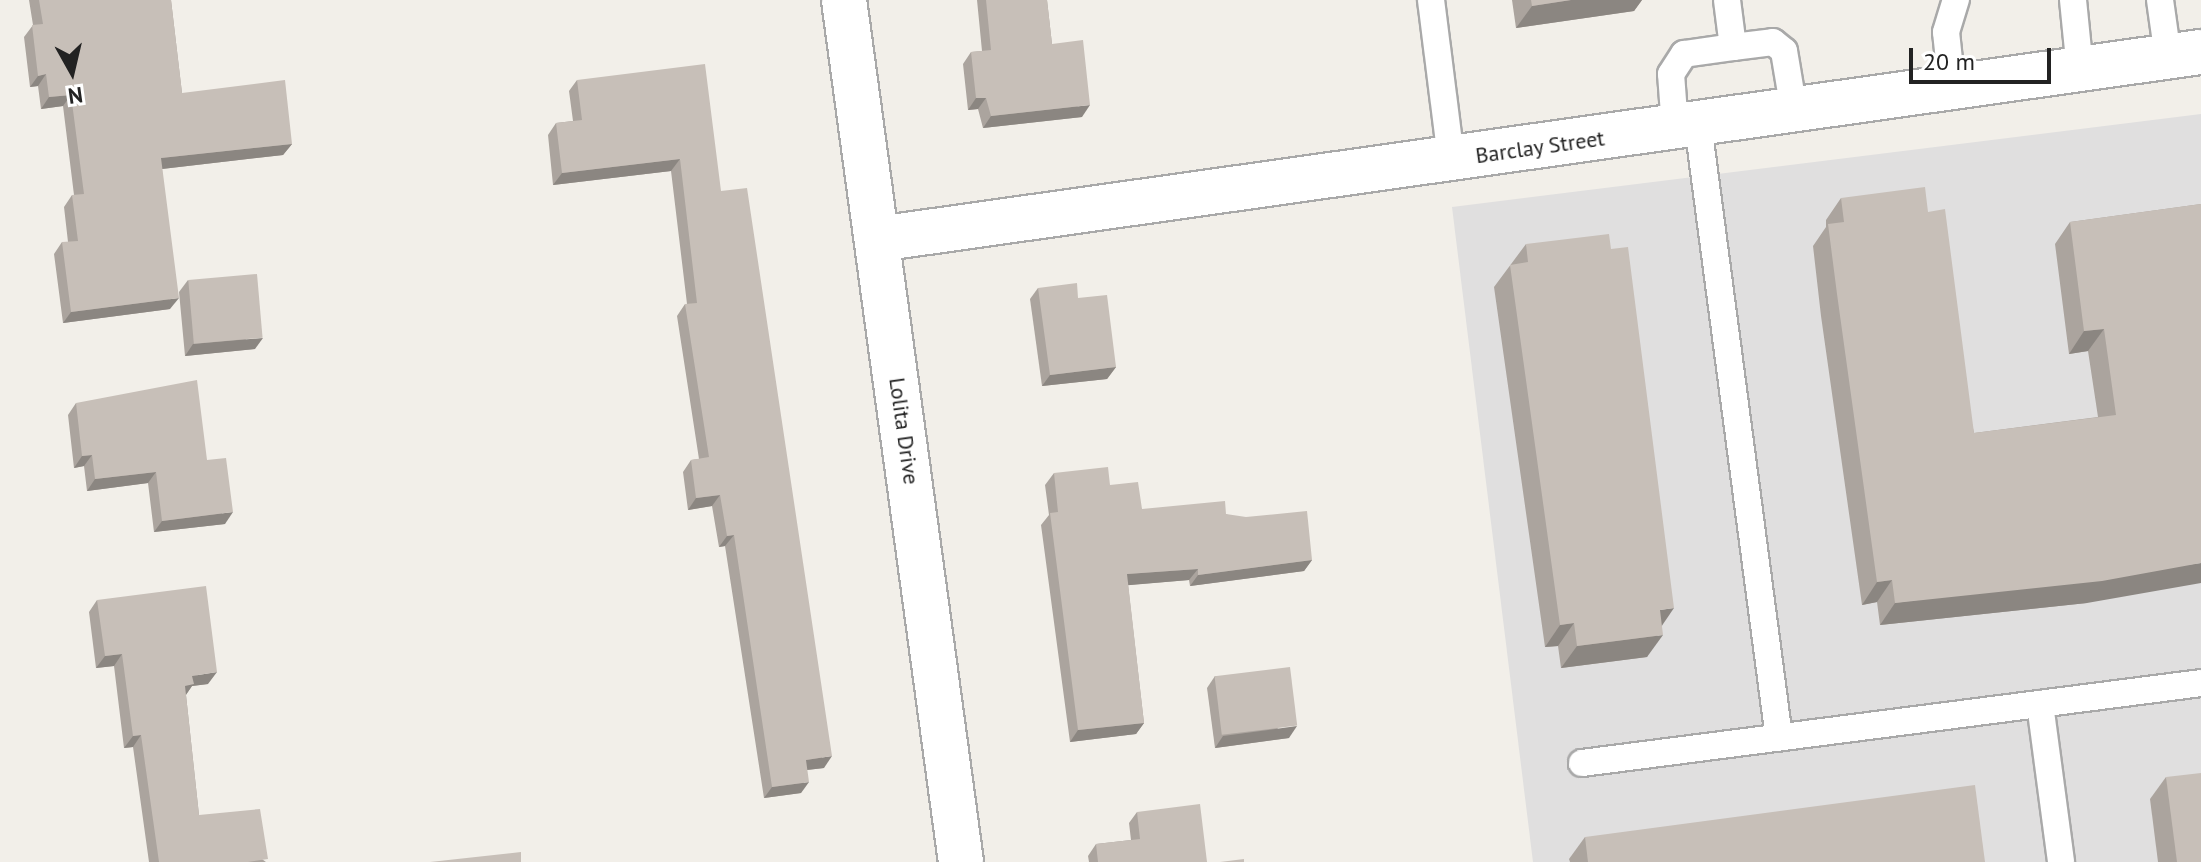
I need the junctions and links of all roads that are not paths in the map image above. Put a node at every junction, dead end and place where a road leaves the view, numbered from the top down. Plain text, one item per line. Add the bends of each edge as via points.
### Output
1 (844, 0) edge
2 (1431, 0) edge
3 (1727, 0) edge
4 (1956, 0) edge
5 (2073, 0) edge
6 (2160, 0) edge
7 (1733, 47) junction
8 (2185, 54) edge
9 (2080, 70) junction
10 (1952, 88) junction
11 (1794, 111) junction
12 (1686, 126) junction
13 (1451, 159) junction
14 (878, 239) junction
15 (2201, 683) edge
16 (2040, 704) junction
17 (1779, 738) junction
18 (1582, 763) dead end
19 (961, 862) edge
20 (2061, 862) edge

1 - 14 street, Lolita Drive
2 - 13 lane
3 - 7 lane
4 - 10 lane via 1946,32
5 - 9 lane
6 - 8 lane
7 - 11 lane via 1773,42 1784,51
7 - 12 lane via 1684,54 1671,74
8 - 9 street, Barclay Street
9 - 10 street, Barclay Street
10 - 11 street, Barclay Street
11 - 12 street, Barclay Street
12 - 13 street, Barclay Street
12 - 17 lane
13 - 14 street, Barclay Street
14 - 19 street, Lolita Drive
15 - 16 lane
16 - 17 lane
16 - 20 lane
17 - 18 lane

